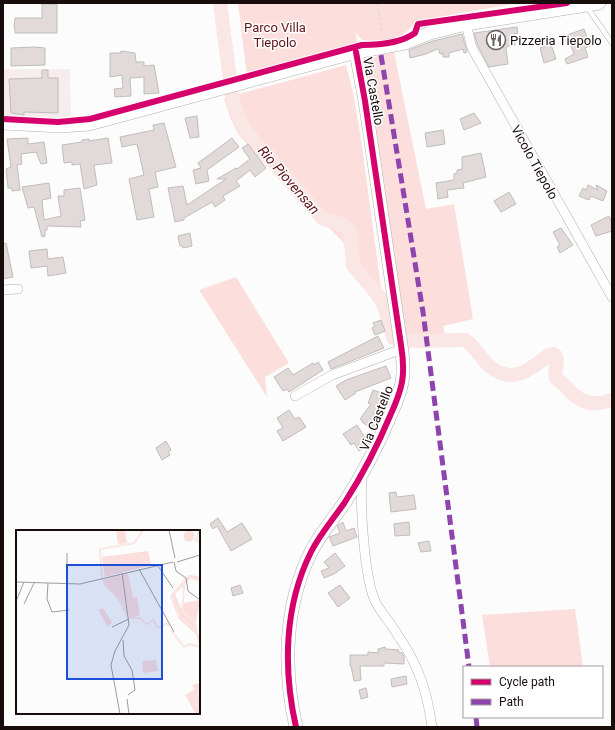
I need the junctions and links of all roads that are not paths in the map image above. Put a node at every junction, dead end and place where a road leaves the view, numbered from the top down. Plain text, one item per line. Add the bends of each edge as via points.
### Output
1 (593, 4) edge
2 (466, 24) junction
3 (612, 43) edge
4 (356, 52) junction
5 (3, 123) edge
6 (18, 289) dead end
7 (3, 290) edge
8 (612, 297) edge
9 (401, 347) junction
10 (295, 396) dead end
11 (362, 477) junction
12 (296, 727) edge
13 (432, 727) edge

1 - 2 street
1 - 3 lane
2 - 4 street via 430,33 405,43
2 - 8 street, Vicolo Tiepolo via 472,48
4 - 5 street via 89,124 61,126
4 - 9 street, Via Castello
6 - 7 street
9 - 10 street via 332,375
9 - 11 street, Via Castello via 402,381 399,394 376,451
11 - 12 street, Via Castello via 316,543 301,577 292,609 288,641 288,687
11 - 13 street, Via Castello via 360,498 369,583 376,603 420,672

